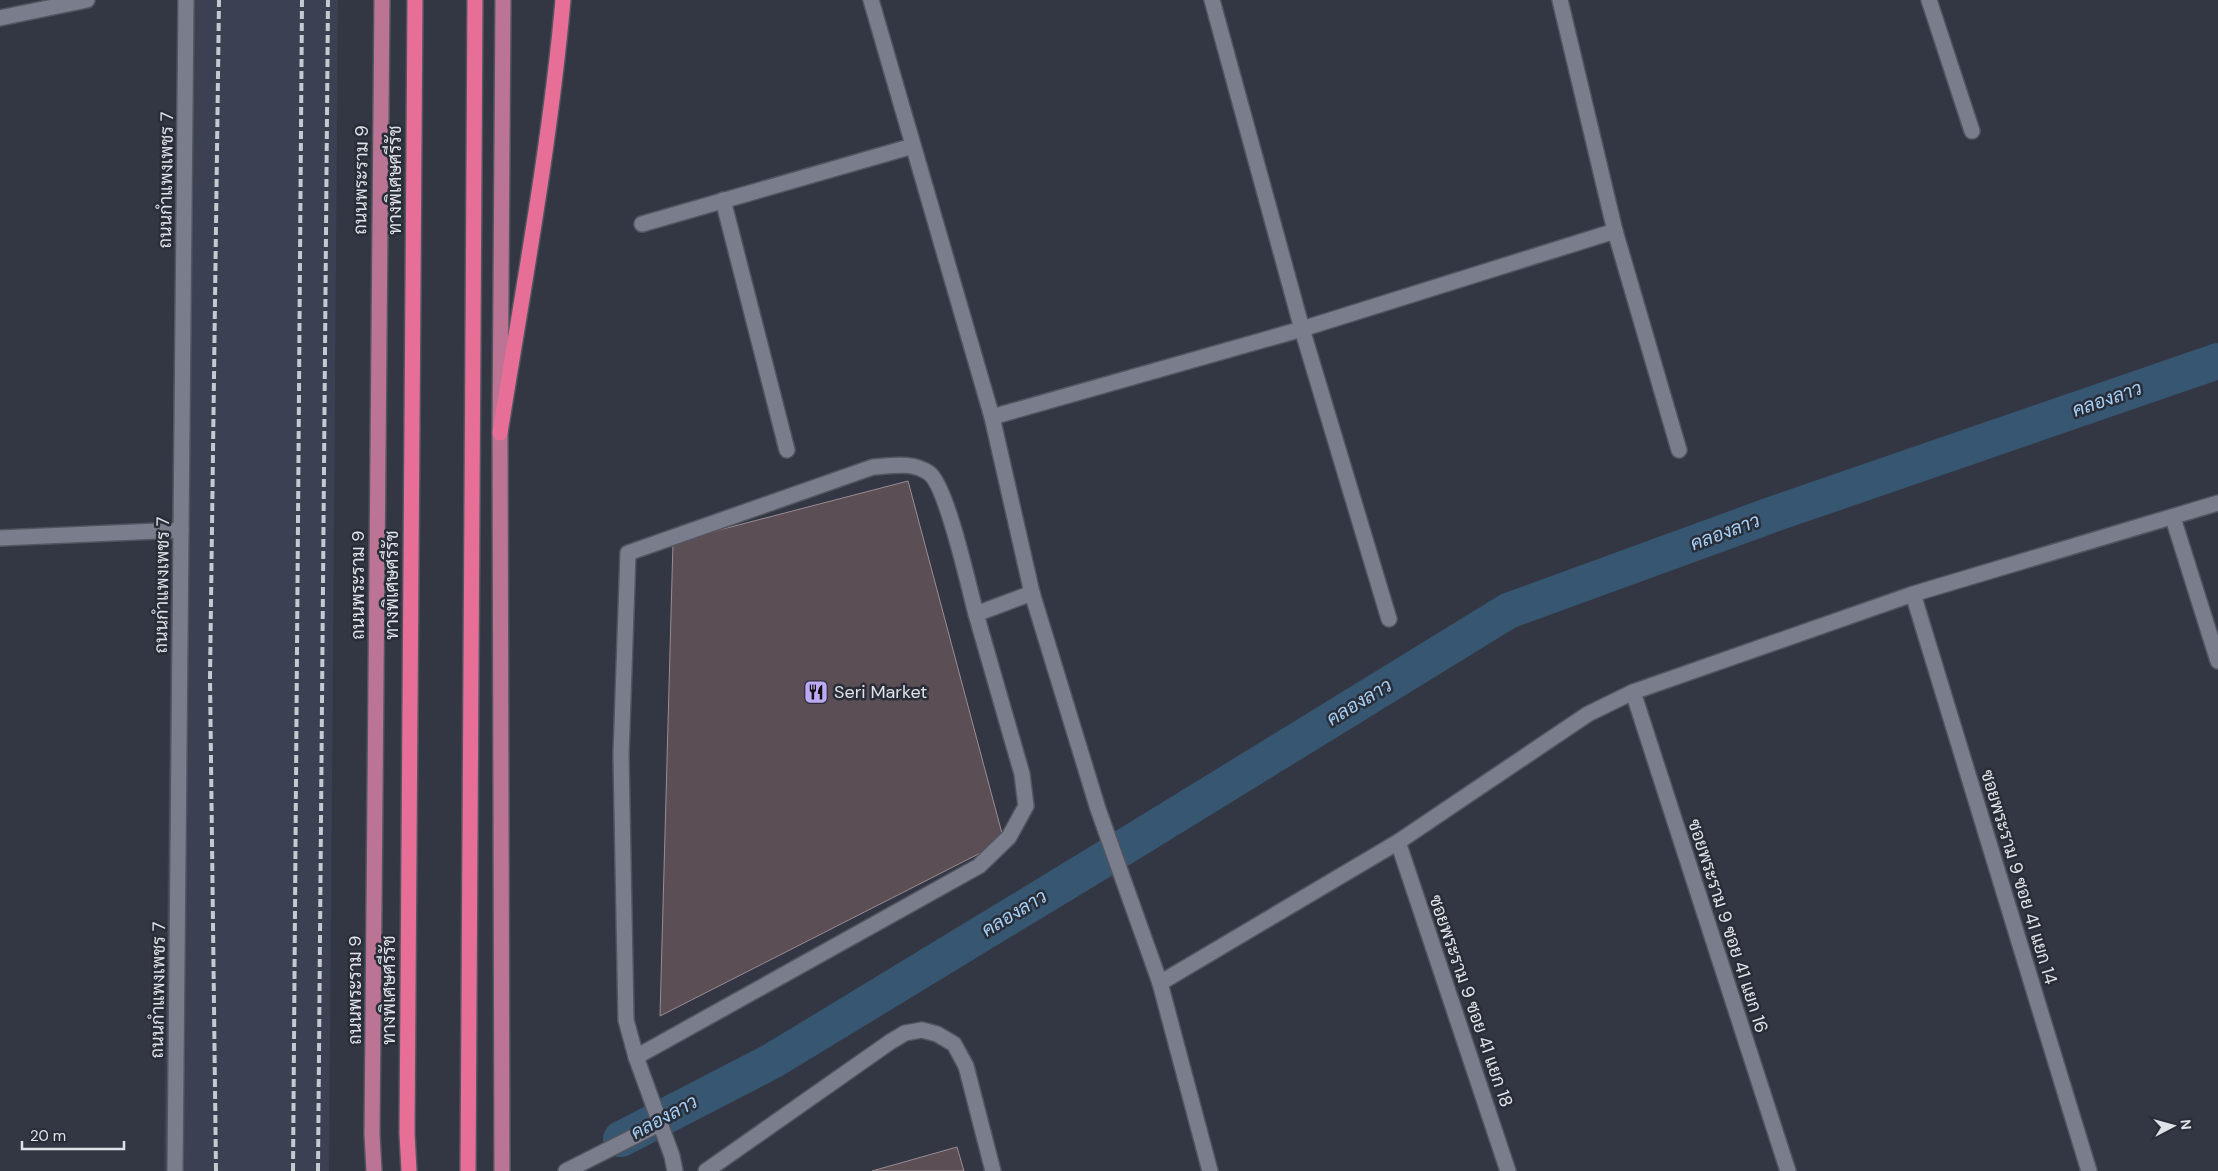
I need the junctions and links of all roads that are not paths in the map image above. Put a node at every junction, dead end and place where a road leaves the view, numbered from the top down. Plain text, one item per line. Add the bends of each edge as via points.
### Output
1 (87, 0) edge
2 (186, 0) edge
3 (382, 0) edge
4 (415, 0) edge
5 (475, 0) edge
6 (503, 0) edge
7 (563, 0) edge
8 (871, 0) edge
9 (1212, 0) edge
10 (1560, 0) edge
11 (1929, 0) edge
12 (0, 18) edge
13 (1972, 131) dead end
14 (914, 146) junction
15 (723, 200) junction
16 (642, 224) dead end
17 (1615, 231) junction
18 (1302, 329) junction
19 (992, 417) junction
20 (500, 433) junction
21 (786, 450) dead end
22 (1680, 450) dead end
23 (2218, 503) edge
24 (2173, 518) junction
25 (181, 530) junction
26 (0, 538) edge
27 (1032, 594) junction
28 (1913, 594) junction
29 (976, 614) junction
30 (1389, 620) dead end
31 (2218, 661) edge
32 (1633, 692) junction
33 (1398, 842) junction
34 (1160, 983) junction
35 (636, 1057) junction
36 (659, 1124) junction
37 (673, 1164) edge
38 (175, 1171) edge
39 (374, 1171) edge
40 (409, 1171) edge
41 (468, 1171) edge
42 (502, 1171) edge
43 (566, 1171) edge
44 (706, 1171) edge
45 (993, 1171) edge
46 (1210, 1171) edge
47 (1508, 1171) edge
48 (1788, 1171) edge
49 (2089, 1171) edge

1 - 12 street
2 - 25 street, ถนนกำแพงเพชร 7
3 - 39 main road, ถนนพระราม 9
4 - 40 highway, ทางพิเศษศรีรัช
5 - 41 highway
6 - 20 main road
7 - 20 highway via 540,186
8 - 14 street
9 - 18 street
10 - 17 street
11 - 13 street
14 - 15 street
14 - 19 street
15 - 16 street
15 - 21 street
17 - 18 street
17 - 22 street
18 - 19 street
18 - 30 street
19 - 27 street
20 - 42 main road
23 - 24 street
24 - 28 street
24 - 31 street
25 - 26 street
25 - 38 street, ถนนกำแพงเพชร 7
27 - 29 street
27 - 34 street via 1098,809
28 - 32 street
28 - 49 street, ซอยพระราม 9 ซอย 41 แยก 14
29 - 35 street via 1022,774 1026,806 1010,837 979,866
29 - 35 street via 946,501 930,474 907,465 873,467 628,552 621,755 625,1010
32 - 33 street via 1588,714
32 - 48 street, ซอยพระราม 9 ซอย 41 แยก 16
33 - 34 street
33 - 47 street, ซอยพระราม 9 ซอย 41 แยก 18
34 - 46 street
35 - 36 street
36 - 37 street
36 - 43 street
44 - 45 street via 890,1042 905,1033 922,1030 954,1044 966,1066

